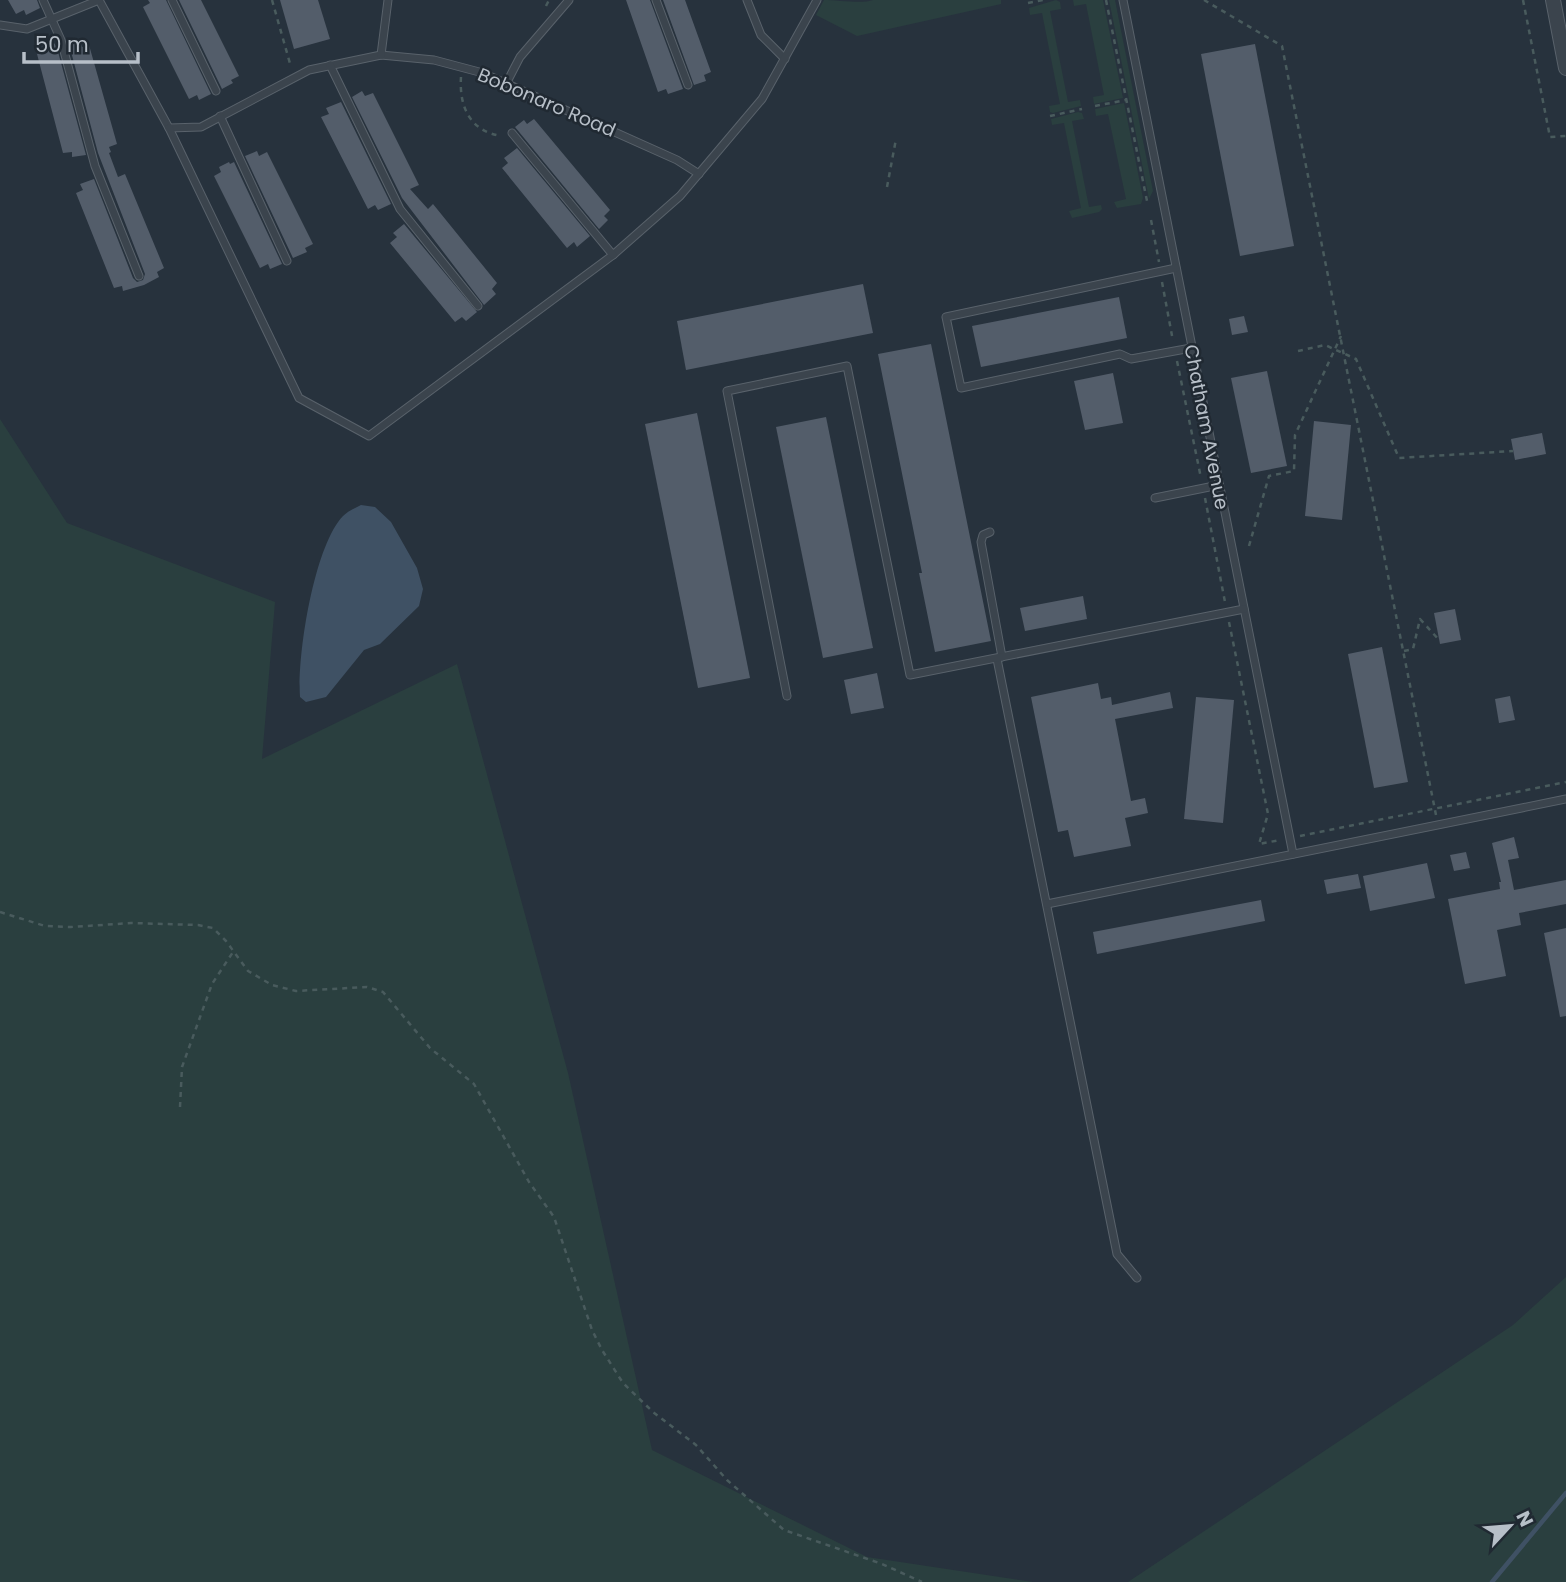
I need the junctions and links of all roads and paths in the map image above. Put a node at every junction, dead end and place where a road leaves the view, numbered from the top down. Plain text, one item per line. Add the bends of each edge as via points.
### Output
1 (43, 0) edge
2 (99, 0) edge
3 (172, 0) edge
4 (272, 0) edge
5 (388, 0) edge
6 (549, 0) edge
7 (569, 0) edge
8 (656, 0) edge
9 (747, 0) edge
10 (817, 0) edge
11 (1043, 0) edge
12 (1106, 0) edge
13 (1123, 0) edge
14 (1204, 0) edge
15 (1523, 0) edge
16 (1553, 0) edge
17 (1027, 3) dead end
18 (546, 6) dead end
19 (53, 19) junction
20 (0, 25) edge
21 (381, 55) junction
22 (785, 59) junction
23 (330, 65) junction
24 (1566, 68) edge
25 (295, 77) junction
26 (507, 82) junction
27 (688, 85) dead end
28 (216, 92) dead end
29 (1126, 100) junction
30 (1095, 107) dead end
31 (1082, 109) dead end
32 (220, 116) junction
33 (1050, 116) dead end
34 (169, 128) junction
35 (512, 133) dead end
36 (1566, 136) edge
37 (896, 139) dead end
38 (699, 174) junction
39 (887, 187) dead end
40 (1147, 201) dead end
41 (1151, 220) dead end
42 (613, 255) junction
43 (287, 261) dead end
44 (1176, 268) junction
45 (1161, 273) junction
46 (139, 276) dead end
47 (478, 306) dead end
48 (1341, 337) junction
49 (1191, 348) junction
50 (1335, 349) junction
51 (1175, 351) junction
52 (1298, 351) dead end
53 (1344, 353) junction
54 (1513, 451) dead end
55 (1219, 485) junction
56 (1203, 489) junction
57 (1155, 498) dead end
58 (990, 532) dead end
59 (1249, 546) dead end
60 (1244, 609) junction
61 (1227, 612) junction
62 (1440, 641) dead end
63 (1403, 651) junction
64 (1000, 658) junction
65 (787, 696) dead end
66 (1566, 782) edge
67 (1566, 799) edge
68 (1435, 809) junction
69 (1438, 825) junction
70 (1289, 838) junction
71 (1293, 854) junction
72 (1047, 904) junction
73 (0, 912) edge
74 (233, 952) junction
75 (180, 1107) dead end
76 (1137, 1278) dead end
77 (922, 1582) edge

1 - 19 lane
2 - 19 lane
2 - 34 lane
3 - 28 lane
4 - 25 path
5 - 21 lane
6 - 18 path
7 - 26 lane via 520,58
8 - 27 lane
9 - 22 lane via 761,35
10 - 22 lane
11 - 17 path
12 - 29 path
13 - 44 lane, Chatham Avenue
14 - 48 path via 1282,46
15 - 36 path via 1550,137
16 - 24 street
19 - 20 lane via 27,29
19 - 46 lane via 95,166
21 - 23 lane, Bobonaro Road
21 - 26 lane, Bobonaro Road via 464,66
22 - 38 lane via 762,99
23 - 25 lane, Bobonaro Road
23 - 47 lane via 400,209
25 - 32 lane, Bobonaro Road
26 - 38 lane, Bobonaro Road
29 - 30 path
29 - 40 path
31 - 33 path
32 - 34 lane, Bobonaro Road via 201,127
32 - 43 lane
34 - 42 lane via 299,398 369,436
35 - 42 lane
37 - 39 path
38 - 42 lane
41 - 45 path
44 - 45 lane
44 - 49 lane, Chatham Avenue
45 - 51 path
45 - 51 lane via 946,317 961,388 1120,354 1131,359
48 - 50 path
48 - 53 path
49 - 51 lane
49 - 55 lane, Chatham Avenue
50 - 52 path via 1325,345
50 - 53 path
50 - 59 path via 1295,435 1294,471 1269,476
51 - 56 path
53 - 54 path via 1356,359 1399,458
53 - 63 path
55 - 56 lane
55 - 60 lane, Chatham Avenue
56 - 57 lane
56 - 61 path
58 - 64 lane via 981,542
60 - 61 lane
60 - 70 lane, Chatham Avenue
61 - 64 lane
61 - 70 path via 1268,814 1259,844
62 - 63 path via 1420,619 1413,649
63 - 68 path
64 - 65 lane via 910,675 847,366 726,391
64 - 72 lane
66 - 68 path
67 - 69 lane
68 - 69 path
68 - 70 path
69 - 71 lane
70 - 71 lane, Chatham Avenue
71 - 72 lane
72 - 76 lane via 1117,1254
73 - 74 path via 45,926 198,925 212,928
74 - 75 path via 212,984 182,1067
74 - 77 path via 248,971 284,989 373,987 389,997 430,1048 474,1084 554,1217 592,1330 623,1383 784,1530

